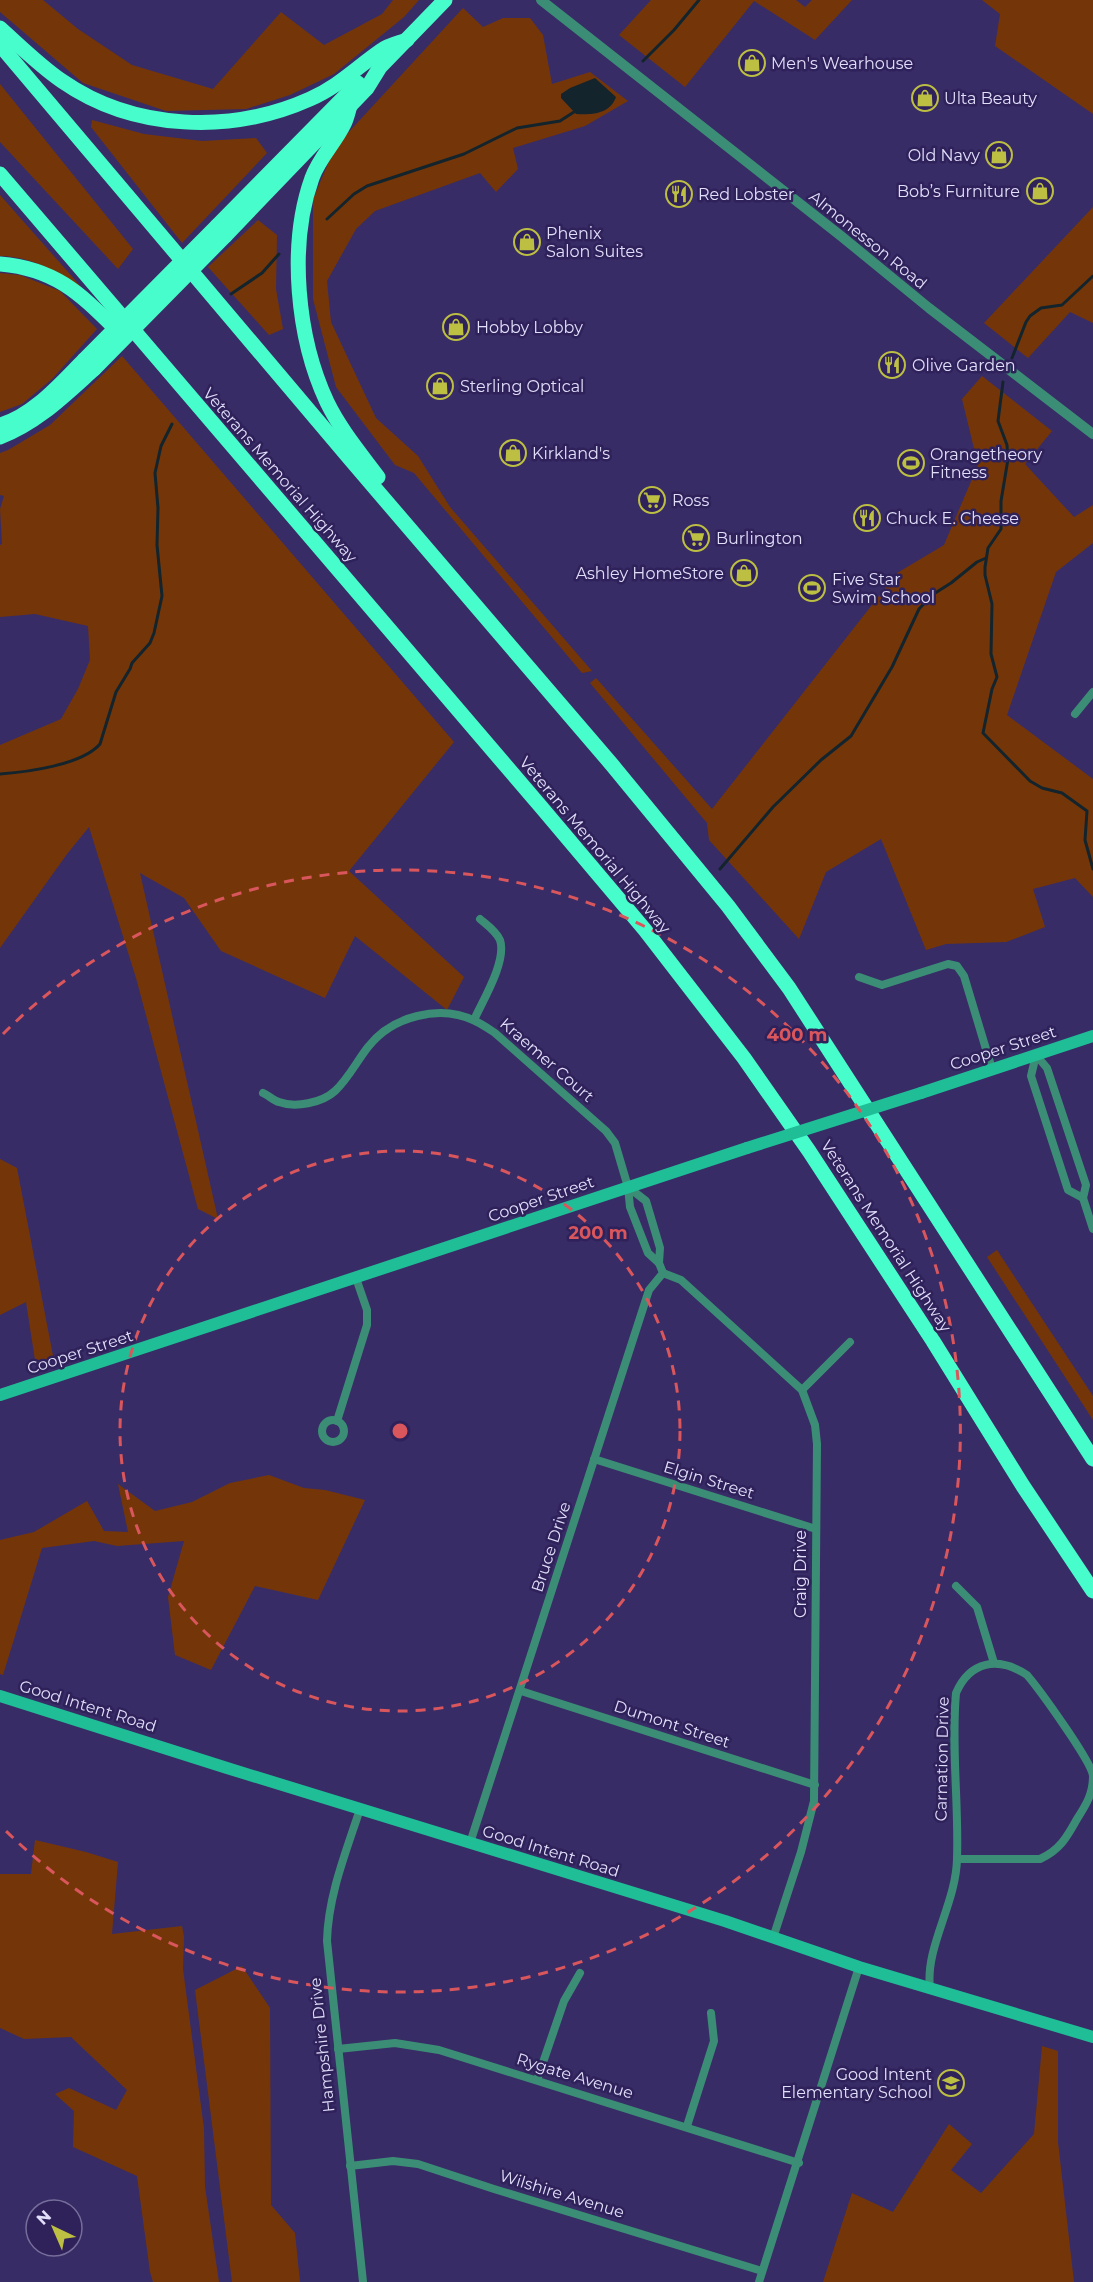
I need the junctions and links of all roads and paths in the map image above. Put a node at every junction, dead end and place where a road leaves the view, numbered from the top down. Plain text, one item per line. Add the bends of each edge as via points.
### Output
1 (445, 0) edge
2 (541, 0) edge
3 (0, 28) edge
4 (407, 40) junction
5 (0, 45) edge
6 (380, 67) junction
7 (350, 106) junction
8 (0, 174) edge
9 (221, 231) junction
10 (0, 264) edge
11 (89, 365) junction
12 (167, 371) junction
13 (0, 424) edge
14 (1093, 434) edge
15 (0, 436) edge
16 (469, 596) junction
17 (1093, 692) edge
18 (1075, 714) dead end
19 (480, 919) dead end
20 (860, 977) dead end
21 (474, 1020) junction
22 (1093, 1036) edge
23 (1036, 1055) junction
24 (992, 1069) junction
25 (263, 1093) dead end
26 (628, 1186) junction
27 (1083, 1198) junction
28 (1093, 1229) edge
29 (659, 1263) junction
30 (663, 1273) junction
31 (356, 1278) junction
32 (850, 1342) dead end
33 (802, 1390) junction
34 (0, 1395) edge
35 (337, 1421) dead end
36 (594, 1459) junction
37 (1093, 1459) edge
38 (816, 1528) junction
39 (956, 1586) dead end
40 (1093, 1591) edge
41 (994, 1663) junction
42 (520, 1691) junction
43 (0, 1696) edge
44 (815, 1785) junction
45 (360, 1809) junction
46 (470, 1843) junction
47 (957, 1858) junction
48 (773, 1938) junction
49 (859, 1966) junction
50 (580, 1972) dead end
51 (930, 1988) junction
52 (711, 2013) dead end
53 (1093, 2037) edge
54 (338, 2049) junction
55 (537, 2080) junction
56 (687, 2126) junction
57 (799, 2163) junction
58 (350, 2166) junction
59 (762, 2271) junction
60 (363, 2282) edge
61 (759, 2282) edge

1 - 4 highway
2 - 14 street, Almonesson Road
3 - 4 highway via 80,92 149,118 194,123 259,117 310,99 335,86 383,49
4 - 6 highway
5 - 16 highway
6 - 7 highway
6 - 9 highway via 359,81
7 - 9 highway
7 - 16 highway via 345,123 312,178 300,234 300,300 309,352 339,424
8 - 12 highway, Veterans Memorial Highway
9 - 11 highway, bridge
10 - 12 highway via 31,268 66,284 143,356
11 - 13 highway via 24,413
11 - 15 highway via 49,409
12 - 40 highway, Veterans Memorial Highway via 645,930 744,1058 810,1151
16 - 37 highway via 728,906 789,988
17 - 18 street
19 - 21 street via 500,939 501,953
20 - 24 street via 882,985 937,966 957,966 964,975
21 - 25 street, Kraemer Court via 439,1013 395,1024 369,1046 334,1092 313,1103 279,1102
21 - 26 street, Kraemer Court via 495,1033 606,1131 615,1143
22 - 23 main road, Cooper Street
23 - 24 main road, Cooper Street
23 - 27 street via 1047,1068 1080,1166 1086,1185
23 - 27 street via 1031,1076 1068,1190
24 - 26 main road, Cooper Street, bridge
26 - 29 street via 630,1207 648,1253
26 - 29 street via 646,1201 660,1248
26 - 31 main road, Cooper Street
27 - 28 street
29 - 30 street
30 - 33 street, Craig Drive via 681,1280
30 - 36 street, Bruce Drive via 649,1290
31 - 34 main road, Cooper Street
31 - 35 street via 368,1325
32 - 33 street
33 - 38 street, Craig Drive via 815,1425 817,1444
36 - 38 street, Elgin Street
36 - 42 street, Bruce Drive
38 - 44 street, Craig Drive
39 - 41 street via 977,1607
41 - 47 street, Carnation Drive via 978,1667 960,1682 956,1693
41 - 47 street via 1017,1668 1038,1689 1093,1773 1091,1797 1068,1838 1050,1854 1040,1858
42 - 44 street, Dumont Street
42 - 46 street, Bruce Drive
43 - 45 main road, Good Intent Road
44 - 48 street, Craig Drive via 801,1852
45 - 46 main road, Good Intent Road
45 - 54 street, Hampshire Drive via 327,1922
46 - 48 main road, Good Intent Road
47 - 51 street, Carnation Drive via 949,1906 930,1962
48 - 49 main road, Good Intent Road
49 - 51 main road, Good Intent Road
49 - 57 street
50 - 55 street via 564,2001
51 - 53 main road, Good Intent Road
52 - 56 street via 714,2041
54 - 55 street, Rygate Avenue via 413,2044
54 - 58 street, Hampshire Drive
55 - 56 street, Rygate Avenue
56 - 57 street, Rygate Avenue
57 - 59 street
58 - 59 street, Wilshire Avenue via 393,2161 418,2164
58 - 60 street, Hampshire Drive
59 - 61 street

